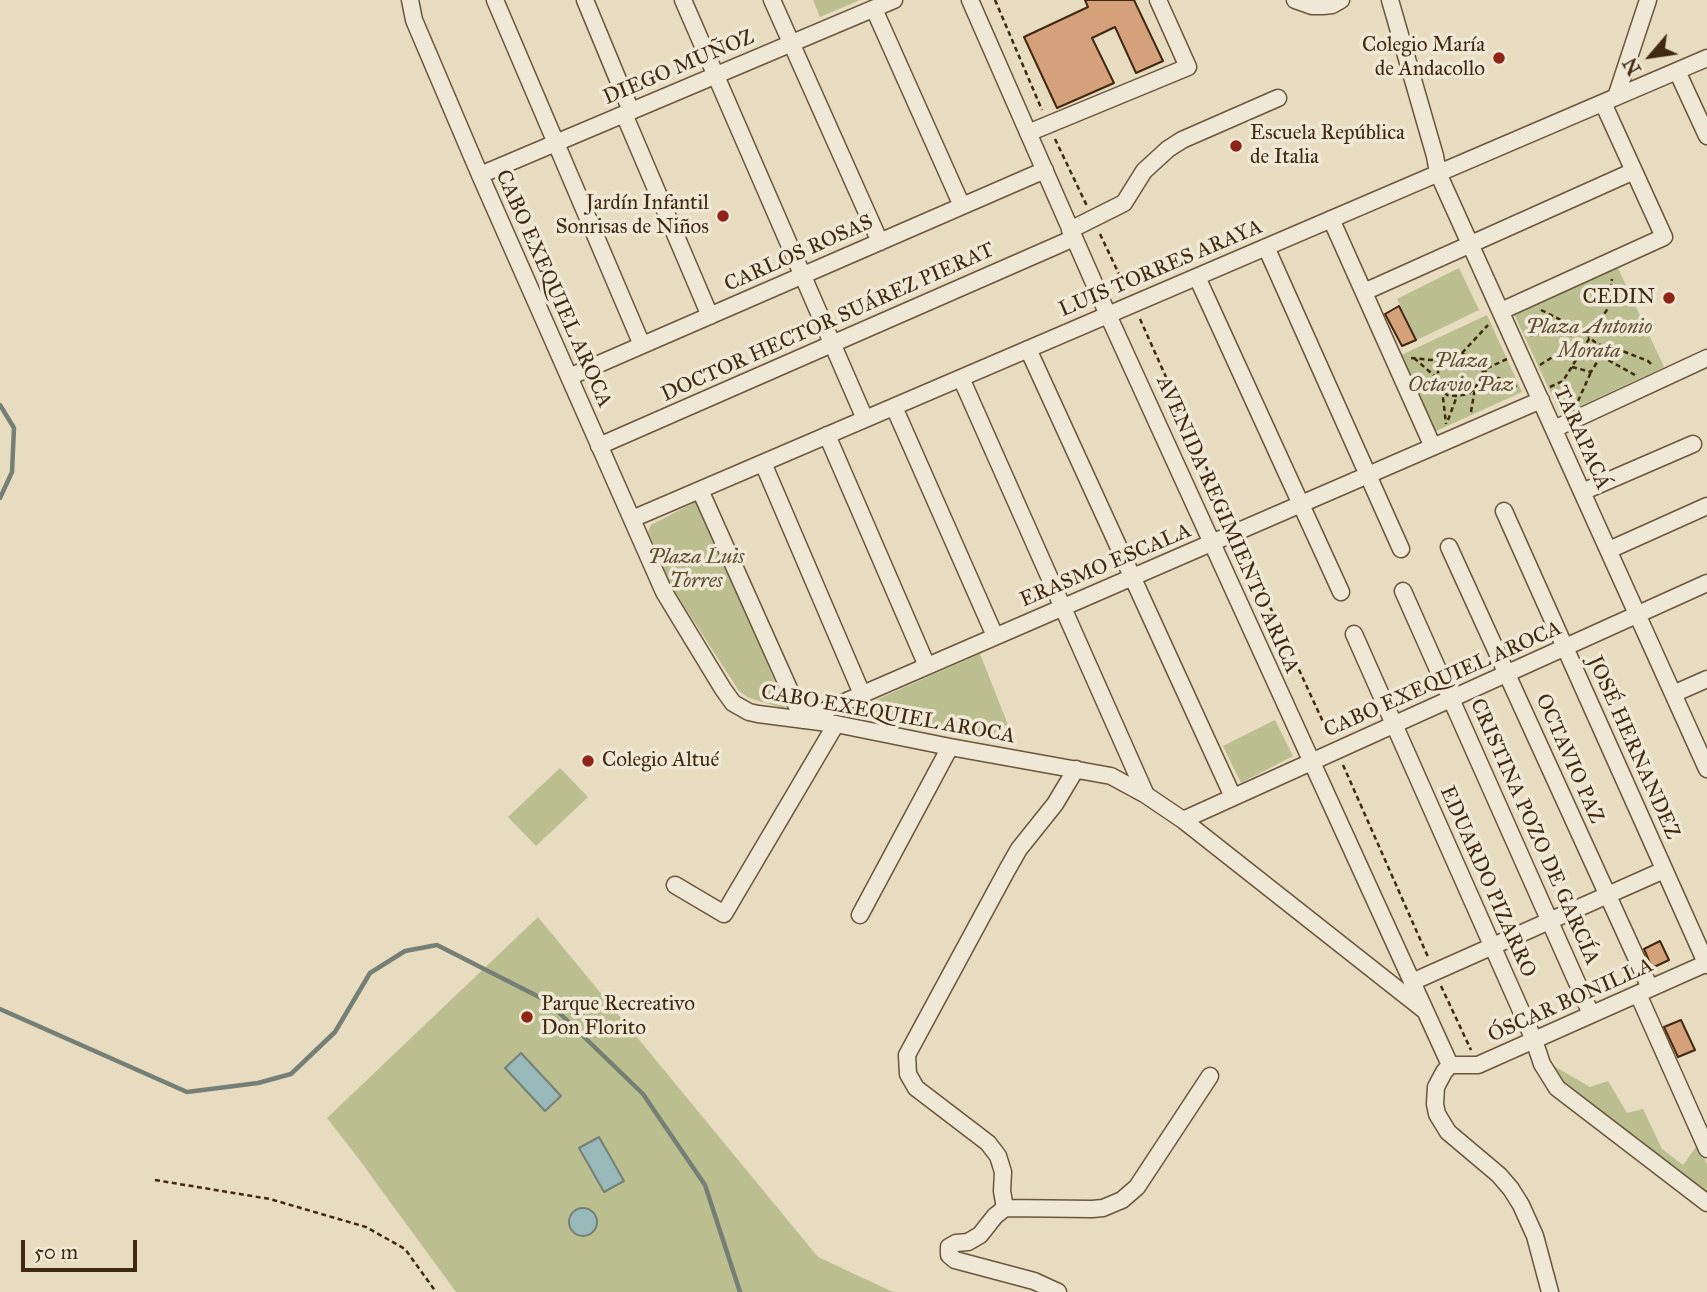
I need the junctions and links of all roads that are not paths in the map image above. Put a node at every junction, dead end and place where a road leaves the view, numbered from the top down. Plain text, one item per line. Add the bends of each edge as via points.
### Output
1 (410, 0) edge
2 (495, 0) edge
3 (584, 0) edge
4 (683, 0) edge
5 (772, 0) edge
6 (894, 0) edge
7 (970, 0) edge
8 (1158, 0) edge
9 (1297, 0) edge
10 (1341, 0) edge
11 (1390, 0) edge
12 (1648, 0) edge
13 (874, 9) junction
14 (791, 44) junction
15 (1707, 58) edge
16 (1677, 71) junction
17 (716, 75) junction
18 (1278, 98) dead end
19 (1609, 100) junction
20 (628, 112) junction
21 (1028, 133) junction
22 (1707, 136) edge
23 (555, 143) junction
24 (1045, 170) junction
25 (1634, 171) junction
26 (1438, 173) junction
27 (480, 175) junction
28 (962, 206) junction
29 (1331, 219) junction
30 (1072, 234) junction
31 (880, 242) junction
32 (1470, 244) junction
33 (1266, 247) junction
34 (803, 275) junction
35 (1197, 277) junction
36 (1364, 292) junction
37 (1500, 311) junction
38 (1108, 315) junction
39 (710, 316) junction
40 (833, 344) junction
41 (642, 345) junction
42 (1028, 349) junction
43 (1707, 358) edge
44 (569, 377) junction
45 (961, 378) junction
46 (1539, 396) junction
47 (894, 407) junction
48 (865, 419) junction
49 (1554, 429) junction
50 (827, 436) junction
51 (1693, 444) dead end
52 (600, 446) junction
53 (1433, 447) junction
54 (763, 463) junction
55 (1368, 475) junction
56 (700, 490) junction
57 (1582, 492) junction
58 (1301, 504) junction
59 (1707, 506) edge
60 (1504, 511) dead end
61 (632, 519) junction
62 (1212, 543) junction
63 (1450, 547) dead end
64 (1401, 549) dead end
65 (1609, 550) junction
66 (1132, 577) junction
67 (1707, 583) edge
68 (1403, 591) dead end
69 (1341, 592) dead end
70 (1063, 607) junction
71 (1637, 615) junction
72 (1354, 634) dead end
73 (995, 636) junction
74 (1565, 648) junction
75 (927, 666) junction
76 (1507, 674) junction
77 (1707, 679) edge
78 (862, 694) junction
79 (1674, 694) junction
80 (1451, 699) junction
81 (803, 720) junction
82 (836, 724) junction
83 (1395, 724) junction
84 (950, 747) junction
85 (1311, 762) junction
86 (1076, 769) junction
87 (1707, 769) edge
88 (1146, 795) junction
89 (1233, 797) junction
90 (1183, 820) junction
91 (1664, 870) junction
92 (675, 885) dead end
93 (1608, 895) junction
94 (860, 915) dead end
95 (1550, 920) junction
96 (1493, 946) junction
97 (1707, 964) edge
98 (1412, 982) junction
99 (1644, 991) junction
100 (1424, 1010) junction
101 (1591, 1014) junction
102 (1534, 1040) junction
103 (1450, 1065) junction
104 (1210, 1076) dead end
105 (1707, 1149) edge
106 (1707, 1203) edge
107 (1005, 1208) junction
108 (1058, 1292) edge
109 (1550, 1292) edge

1 - 27 street, CABO EXEQUIEL AROCA via 414,20
2 - 23 street
3 - 20 street
4 - 17 street
5 - 14 street
6 - 13 street, DIEGO MUÑOZ
7 - 21 street, AVENIDA REGIMIENTO ARICA
8 - 21 street via 1188,67
9 - 10 street via 1323,6
11 - 26 street, TARAPACÁ
12 - 19 street
13 - 14 street, DIEGO MUÑOZ
13 - 28 street
14 - 17 street, DIEGO MUÑOZ
14 - 31 street
15 - 16 street, LUIS TORRES ARAYA
16 - 19 street, LUIS TORRES ARAYA
16 - 22 street
17 - 20 street, DIEGO MUÑOZ
17 - 34 street
18 - 30 street, DOCTOR HECTOR SUÁREZ PIERAT via 1168,149 1144,171 1124,203
19 - 25 street
19 - 26 street, LUIS TORRES ARAYA
20 - 23 street, DIEGO MUÑOZ
20 - 39 street
21 - 24 street, AVENIDA REGIMIENTO ARICA
23 - 27 street, DIEGO MUÑOZ
23 - 41 street
24 - 28 street, CARLOS ROSAS
24 - 30 street, AVENIDA REGIMIENTO ARICA
25 - 32 street
25 - 37 street via 1664,237
26 - 29 street, LUIS TORRES ARAYA
26 - 32 street, TARAPACÁ
27 - 44 street, CABO EXEQUIEL AROCA
28 - 31 street, CARLOS ROSAS
29 - 33 street, LUIS TORRES ARAYA
29 - 36 street
30 - 38 street, AVENIDA REGIMIENTO ARICA
30 - 40 street, DOCTOR HECTOR SUÁREZ PIERAT
31 - 34 street, CARLOS ROSAS
32 - 36 street
32 - 37 street, TARAPACÁ
33 - 35 street, LUIS TORRES ARAYA
33 - 55 street
34 - 39 street, CARLOS ROSAS
34 - 40 street
35 - 38 street, LUIS TORRES ARAYA
35 - 58 street
36 - 53 street
37 - 46 street, TARAPACÁ
38 - 42 street, LUIS TORRES ARAYA
38 - 62 street, AVENIDA REGIMIENTO ARICA
39 - 41 street, CARLOS ROSAS
40 - 48 street
40 - 52 street, DOCTOR HECTOR SUÁREZ PIERAT
41 - 44 street, CARLOS ROSAS
42 - 45 street, LUIS TORRES ARAYA
42 - 66 street
43 - 49 street
44 - 52 street, CABO EXEQUIEL AROCA
45 - 47 street, LUIS TORRES ARAYA
45 - 70 street
46 - 49 street, TARAPACÁ
46 - 53 street, ERASMO ESCALA
47 - 48 street, LUIS TORRES ARAYA
47 - 73 street
48 - 50 street, LUIS TORRES ARAYA
49 - 57 street, TARAPACÁ
50 - 54 street, LUIS TORRES ARAYA
50 - 75 street
51 - 57 street
52 - 61 street, CABO EXEQUIEL AROCA
53 - 55 street, ERASMO ESCALA
54 - 56 street, LUIS TORRES ARAYA
54 - 78 street
55 - 58 street, ERASMO ESCALA
55 - 64 street
56 - 61 street, LUIS TORRES ARAYA
56 - 81 street
57 - 65 street, TARAPACÁ
58 - 62 street, ERASMO ESCALA
58 - 69 street
59 - 65 street
60 - 74 street, JOSÉ HERNANDEZ
61 - 81 street, CABO EXEQUIEL AROCA via 664,592 727,696 749,712
62 - 66 street, ERASMO ESCALA
62 - 85 street, AVENIDA REGIMIENTO ARICA
63 - 76 street, OCTAVIO PAZ
65 - 71 street, TARAPACÁ
66 - 70 street, ERASMO ESCALA
66 - 89 street
67 - 71 street, CABO EXEQUIEL AROCA
68 - 80 street, CRISTINA POZO DE GARCÍA
70 - 73 street, ERASMO ESCALA
70 - 88 street
71 - 74 street, CABO EXEQUIEL AROCA
71 - 79 street, TARAPACÁ
72 - 83 street, EDUARDO PIZARRO
73 - 75 street, ERASMO ESCALA
74 - 76 street, CABO EXEQUIEL AROCA
74 - 91 street, JOSÉ HERNANDEZ
75 - 78 street, ERASMO ESCALA
76 - 80 street, CABO EXEQUIEL AROCA
76 - 93 street, OCTAVIO PAZ
77 - 79 street
78 - 81 street, ERASMO ESCALA
79 - 87 street, TARAPACÁ
80 - 83 street, CABO EXEQUIEL AROCA
80 - 95 street, CRISTINA POZO DE GARCÍA
81 - 82 street, CABO EXEQUIEL AROCA
82 - 84 street, CABO EXEQUIEL AROCA
82 - 92 street via 724,914
83 - 85 street, CABO EXEQUIEL AROCA
83 - 96 street, EDUARDO PIZARRO
84 - 86 street, CABO EXEQUIEL AROCA
84 - 94 street
85 - 89 street, CABO EXEQUIEL AROCA
85 - 98 street, AVENIDA REGIMIENTO ARICA
86 - 88 street, CABO EXEQUIEL AROCA via 1111,776
86 - 107 street via 1019,849 907,1055 908,1074 916,1088 988,1143 998,1156
88 - 90 street, CABO EXEQUIEL AROCA
89 - 90 street, CABO EXEQUIEL AROCA
90 - 100 street
91 - 93 street
91 - 97 street, JOSÉ HERNANDEZ
93 - 95 street
93 - 99 street, OCTAVIO PAZ
95 - 96 street
95 - 101 street, CRISTINA POZO DE GARCÍA
96 - 98 street
96 - 102 street, EDUARDO PIZARRO
97 - 99 street, ÓSCAR BONILLA
98 - 100 street, AVENIDA REGIMIENTO ARICA
99 - 101 street, ÓSCAR BONILLA
99 - 105 street, OCTAVIO PAZ
100 - 103 street, AVENIDA REGIMIENTO ARICA
101 - 102 street, ÓSCAR BONILLA
102 - 103 street, ÓSCAR BONILLA via 1478,1065
102 - 106 street, EDUARDO PIZARRO via 1557,1088
103 - 109 street via 1436,1087 1437,1114 1448,1132 1511,1189 1535,1236
104 - 107 street via 1137,1187 1122,1200 1092,1209
107 - 108 street via 980,1235 952,1244 949,1255

